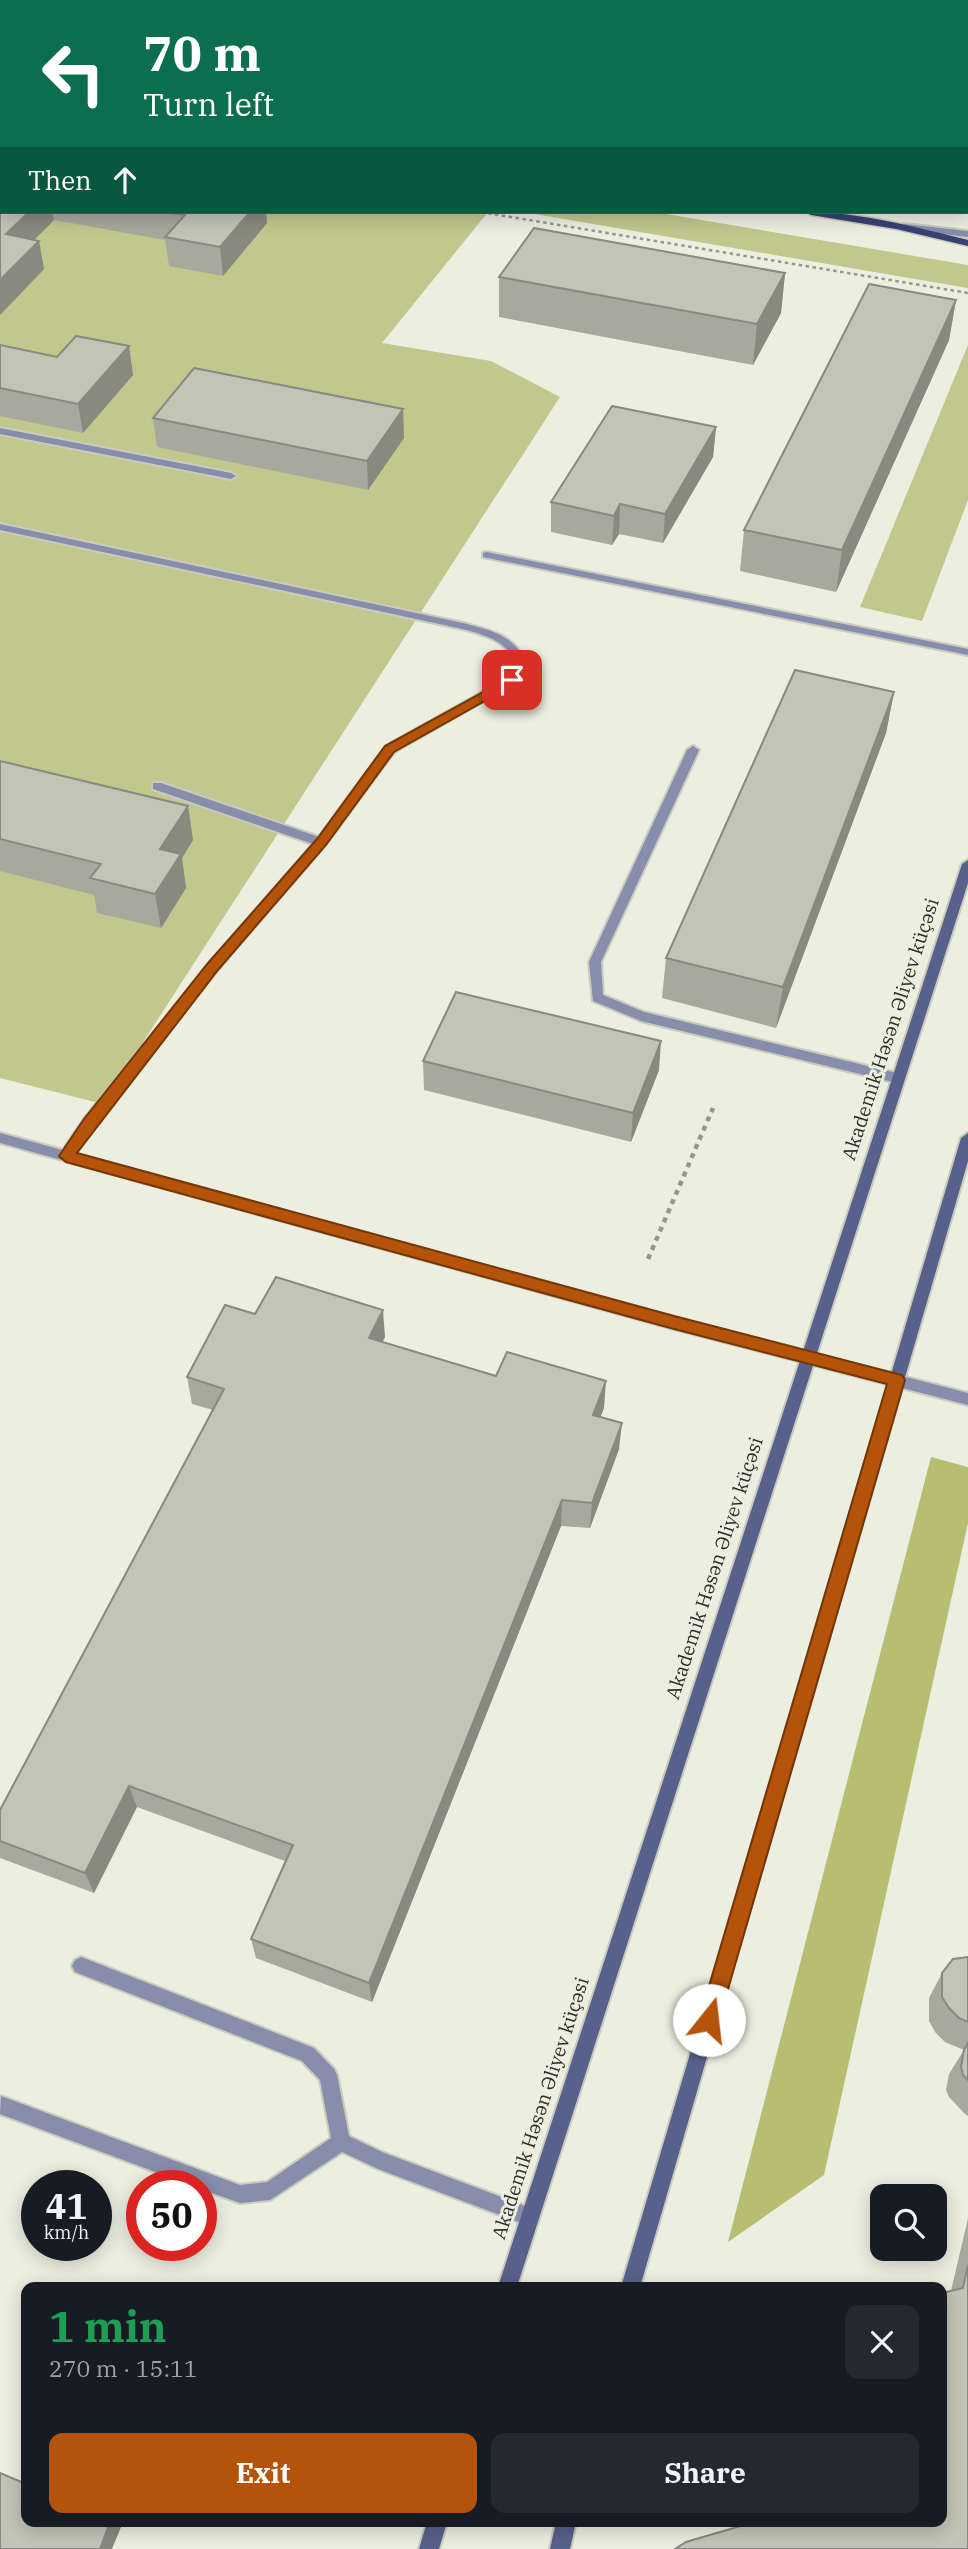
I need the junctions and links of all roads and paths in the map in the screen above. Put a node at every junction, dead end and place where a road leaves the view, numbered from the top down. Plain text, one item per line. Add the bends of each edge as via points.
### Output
1 (493, 214) edge
2 (823, 214) edge
3 (896, 226) junction
4 (968, 234) edge
5 (968, 243) edge
6 (968, 293) edge
7 (0, 431) edge
8 (231, 476) dead end
9 (0, 527) edge
10 (487, 555) dead end
11 (968, 652) edge
12 (693, 750) dead end
13 (157, 786) dead end
14 (321, 842) junction
15 (968, 864) edge
16 (897, 1078) junction
17 (713, 1108) dead end
18 (0, 1138) edge
19 (968, 1138) edge
20 (66, 1156) junction
21 (648, 1259) dead end
22 (806, 1357) junction
23 (896, 1380) junction
24 (968, 1399) edge
25 (81, 1966) dead end
26 (1, 2105) edge
27 (341, 2142) junction
28 (529, 2217) junction
29 (510, 2282) edge
30 (632, 2282) edge
31 (436, 2527) edge
32 (564, 2527) edge
33 (429, 2549) edge
34 (560, 2549) edge

1 - 6 path
2 - 3 main road
3 - 4 street
3 - 5 main road
7 - 8 street
9 - 14 street via 459,625 498,636 518,650 521,663 512,680 390,749
10 - 11 street
12 - 16 street via 595,961 597,998 641,1016
13 - 14 street
14 - 20 street via 213,967
15 - 16 main road, Akademik Həsən Əliyev küçəsi
16 - 22 main road, Akademik Həsən Əliyev küçəsi
17 - 21 path
18 - 20 street
19 - 23 main road
20 - 22 street
22 - 23 street
22 - 28 main road, Akademik Həsən Əliyev küçəsi
23 - 24 street
23 - 30 main road
25 - 27 street via 308,2054 328,2075
26 - 27 street via 240,2194 270,2192
27 - 28 street
28 - 29 main road, Akademik Həsən Əliyev küçəsi
31 - 33 main road
32 - 34 main road

